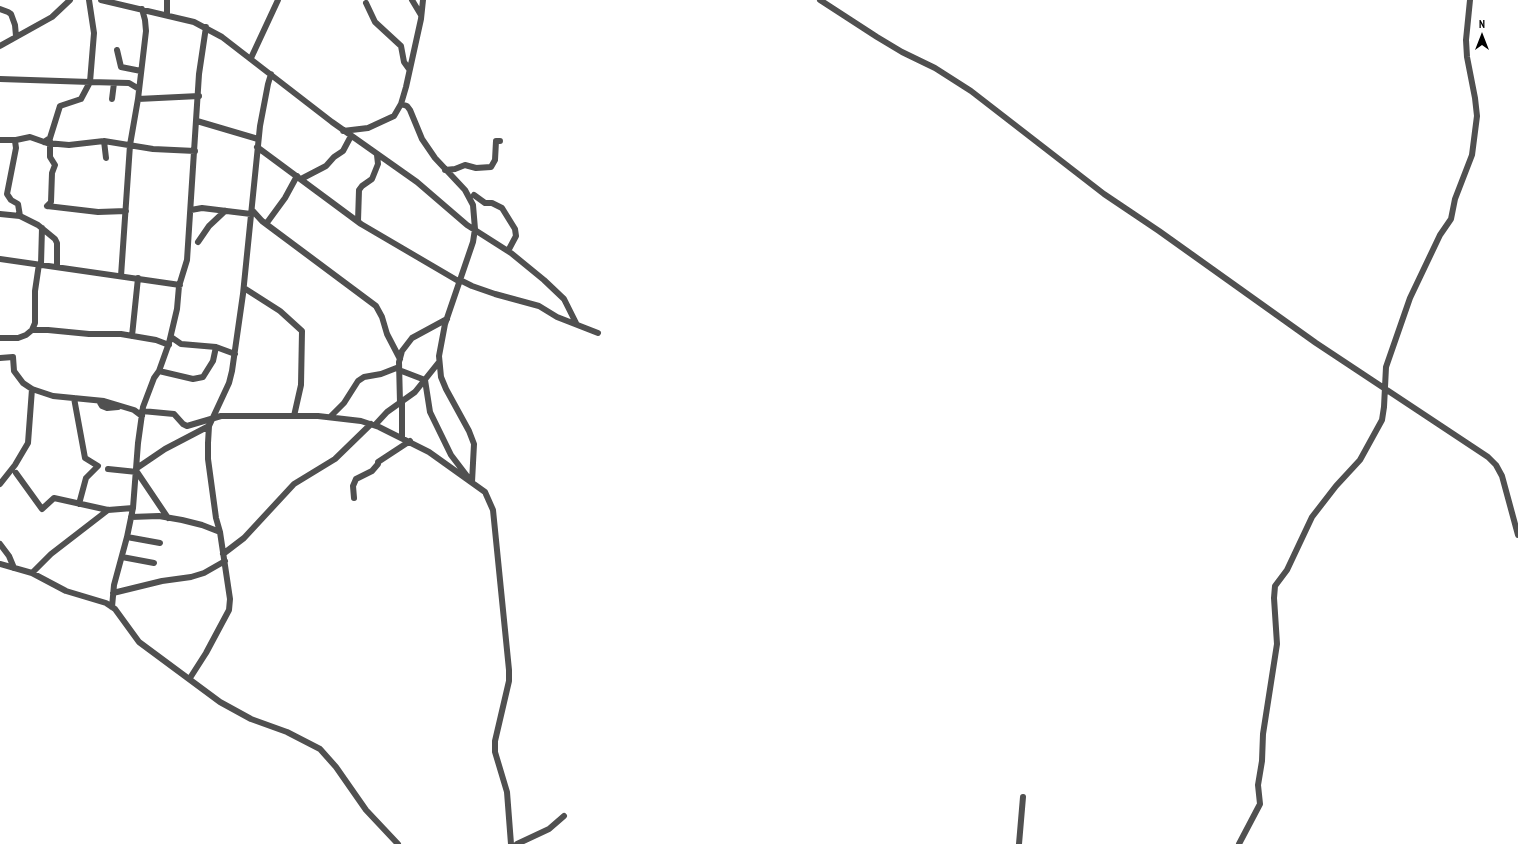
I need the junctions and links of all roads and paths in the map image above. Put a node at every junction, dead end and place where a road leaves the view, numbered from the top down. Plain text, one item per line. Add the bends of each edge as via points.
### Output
1 (70, 0) edge
2 (89, 0) edge
3 (102, 0) edge
4 (125, 0) edge
5 (167, 0) edge
6 (278, 0) edge
7 (412, 0) edge
8 (423, 0) edge
9 (820, 0) edge
10 (1470, 0) edge
11 (366, 3) dead end
12 (135, 8) junction
13 (142, 9) junction
14 (0, 10) edge
15 (155, 12) junction
16 (167, 14) junction
17 (421, 16) junction
18 (146, 24) junction
19 (206, 27) junction
20 (16, 36) junction
21 (0, 46) edge
22 (117, 50) dead end
23 (251, 58) junction
24 (409, 69) junction
25 (140, 71) junction
26 (271, 74) junction
27 (0, 79) edge
28 (90, 82) junction
29 (114, 83) junction
30 (139, 89) junction
31 (199, 96) junction
32 (112, 99) dead end
33 (138, 99) junction
34 (401, 104) junction
35 (197, 121) junction
36 (343, 131) junction
37 (351, 136) junction
38 (258, 139) junction
39 (0, 140) edge
40 (104, 141) junction
41 (500, 141) dead end
42 (17, 142) junction
43 (48, 144) junction
44 (130, 145) junction
45 (257, 146) junction
46 (195, 151) junction
47 (377, 155) junction
48 (106, 158) dead end
49 (445, 170) junction
50 (299, 178) junction
51 (474, 195) dead end
52 (191, 210) junction
53 (126, 211) junction
54 (225, 211) junction
55 (251, 212) junction
56 (0, 214) edge
57 (20, 216) junction
58 (358, 221) junction
59 (266, 224) junction
60 (42, 228) junction
61 (475, 229) junction
62 (198, 242) dead end
63 (508, 251) junction
64 (0, 259) edge
65 (40, 264) junction
66 (57, 266) junction
67 (121, 276) junction
68 (138, 278) junction
69 (460, 281) junction
70 (180, 285) junction
71 (244, 288) junction
72 (447, 319) junction
73 (576, 323) junction
74 (32, 330) junction
75 (598, 333) dead end
76 (132, 336) junction
77 (170, 337) junction
78 (0, 338) edge
79 (169, 345) junction
80 (216, 347) junction
81 (235, 354) junction
82 (0, 358) edge
83 (400, 359) junction
84 (439, 362) junction
85 (399, 368) junction
86 (159, 371) junction
87 (425, 380) junction
88 (1385, 388) junction
89 (32, 390) junction
90 (74, 398) junction
91 (401, 402) junction
92 (142, 413) junction
93 (294, 416) junction
94 (330, 417) junction
95 (213, 418) junction
96 (373, 425) junction
97 (209, 426) junction
98 (402, 438) junction
99 (410, 441) junction
100 (108, 469) dead end
101 (137, 470) junction
102 (16, 473) dead end
103 (472, 482) junction
104 (0, 484) edge
105 (354, 498) dead end
106 (79, 504) junction
107 (133, 508) junction
108 (108, 510) junction
109 (131, 516) junction
110 (168, 518) junction
111 (220, 532) junction
112 (1518, 535) edge
113 (127, 537) junction
114 (160, 543) dead end
115 (0, 544) edge
116 (224, 554) junction
117 (122, 557) junction
118 (225, 561) junction
119 (154, 562) dead end
120 (0, 564) edge
121 (14, 568) junction
122 (32, 573) junction
123 (113, 594) junction
124 (112, 607) junction
125 (190, 678) junction
126 (1024, 796) dead end
127 (564, 816) dead end
128 (531, 841) edge
129 (398, 844) edge
130 (511, 844) edge
131 (517, 844) edge
132 (1019, 844) edge
133 (1239, 844) edge

1 - 20 street via 52,17
2 - 28 street via 94,33
3 - 12 street
4 - 12 street
5 - 16 street
6 - 23 street
7 - 17 street
8 - 17 street
9 - 88 street via 877,37 935,68 971,91 1104,194 1316,343
10 - 88 street via 1467,57 1477,116 1472,155 1455,199 1451,219 1440,235 1409,302 1386,366
11 - 24 street via 375,22 401,46 404,62
12 - 13 street
13 - 15 street
13 - 18 street
14 - 20 street via 8,12 13,18
15 - 16 street
15 - 18 street
16 - 19 street
17 - 24 street
18 - 25 street
19 - 23 street
19 - 31 street
20 - 21 street
22 - 25 street via 121,67
23 - 26 street
24 - 34 street
25 - 30 street
26 - 36 street
26 - 38 street
27 - 28 street
28 - 29 street
28 - 43 street via 81,99 60,106
29 - 30 street via 130,83
29 - 32 street
30 - 33 street
31 - 33 street
31 - 35 street
33 - 44 street
34 - 36 street via 394,116 388,120 368,128
34 - 49 street via 410,110 422,139
35 - 38 street
35 - 46 street
36 - 37 street
37 - 47 street
37 - 50 street via 344,151 326,166
38 - 45 street
39 - 42 street
40 - 43 street via 76,145
40 - 44 street
40 - 48 street
41 - 49 street via 496,141 495,160 491,167 476,168 465,165
42 - 43 street via 30,137
42 - 57 street via 7,194 18,204
43 - 53 street via 50,157 55,165 52,173 51,202 47,206 98,212
44 - 46 street
44 - 53 street
45 - 50 street
45 - 55 street
46 - 52 street
47 - 58 street via 378,164 372,179 359,190
47 - 61 street via 417,182 450,212
49 - 61 street via 470,198
50 - 58 street
50 - 59 street
51 - 63 street via 486,203 502,208 515,229 516,236
52 - 54 street via 202,208
52 - 70 street via 188,260
53 - 67 street
54 - 55 street
54 - 62 street via 209,226
55 - 59 street
55 - 71 street
56 - 57 street
57 - 60 street
58 - 69 street via 435,269
59 - 83 street via 376,306
60 - 65 street
60 - 66 street via 56,240
61 - 63 street
61 - 69 street
63 - 73 street via 555,290 569,306
64 - 65 street
65 - 66 street
65 - 74 street via 35,291 35,323
66 - 67 street
67 - 68 street
68 - 70 street
68 - 76 street
69 - 72 street
69 - 73 street via 539,306 557,317
70 - 77 street
71 - 81 street
71 - 93 street via 280,311 302,331 301,385
72 - 83 street via 412,338 402,351
72 - 84 street
73 - 75 street
74 - 76 street
74 - 78 street via 18,338
76 - 79 street
77 - 79 street
77 - 80 street via 181,344
79 - 86 street
80 - 81 street
80 - 86 street via 213,361 203,378 194,379
81 - 95 street via 228,383
82 - 89 street via 14,357 14,370 23,383
83 - 85 street
84 - 87 street
84 - 103 street via 446,390 474,444
85 - 87 street
85 - 91 street
85 - 94 street via 358,381 344,403
86 - 92 street via 152,382
87 - 91 street via 415,392
87 - 103 street via 430,412 451,455
88 - 112 street via 1492,460 1502,476
88 - 133 street via 1382,420 1360,460 1312,517 1287,570 1275,586 1277,644 1263,734 1258,785 1260,804
89 - 90 street
89 - 104 street via 28,443 15,466
90 - 92 street via 99,401 107,408 119,406
90 - 106 street via 85,458 98,466 86,478
91 - 96 street
91 - 98 street
92 - 95 street via 174,414 187,426
92 - 101 street
93 - 94 street
93 - 95 street
94 - 96 street
95 - 97 street
96 - 98 street
96 - 116 street via 335,458 294,484 244,538
97 - 101 street via 165,449
97 - 111 street via 208,459
98 - 99 street
99 - 103 street
99 - 105 street via 378,462 372,471 356,479 352,486
100 - 101 street
101 - 107 street
101 - 110 street
102 - 106 street via 42,509 54,498
103 - 130 street via 488,495 494,516 509,681 494,740 494,752 507,792
106 - 108 street
107 - 108 street
107 - 109 street
108 - 122 street via 51,554
109 - 110 street
109 - 113 street
110 - 111 street via 202,525
111 - 116 street
113 - 114 street
113 - 117 street
115 - 121 street
116 - 118 street
117 - 119 street
117 - 123 street
118 - 123 street via 191,578 162,581
118 - 125 street via 229,610
120 - 121 street
121 - 122 street
122 - 124 street via 57,588 98,600
123 - 124 street
124 - 125 street via 139,642
125 - 129 street via 220,702 239,713 288,732 320,749 366,809
126 - 132 street
127 - 128 street
128 - 131 street

